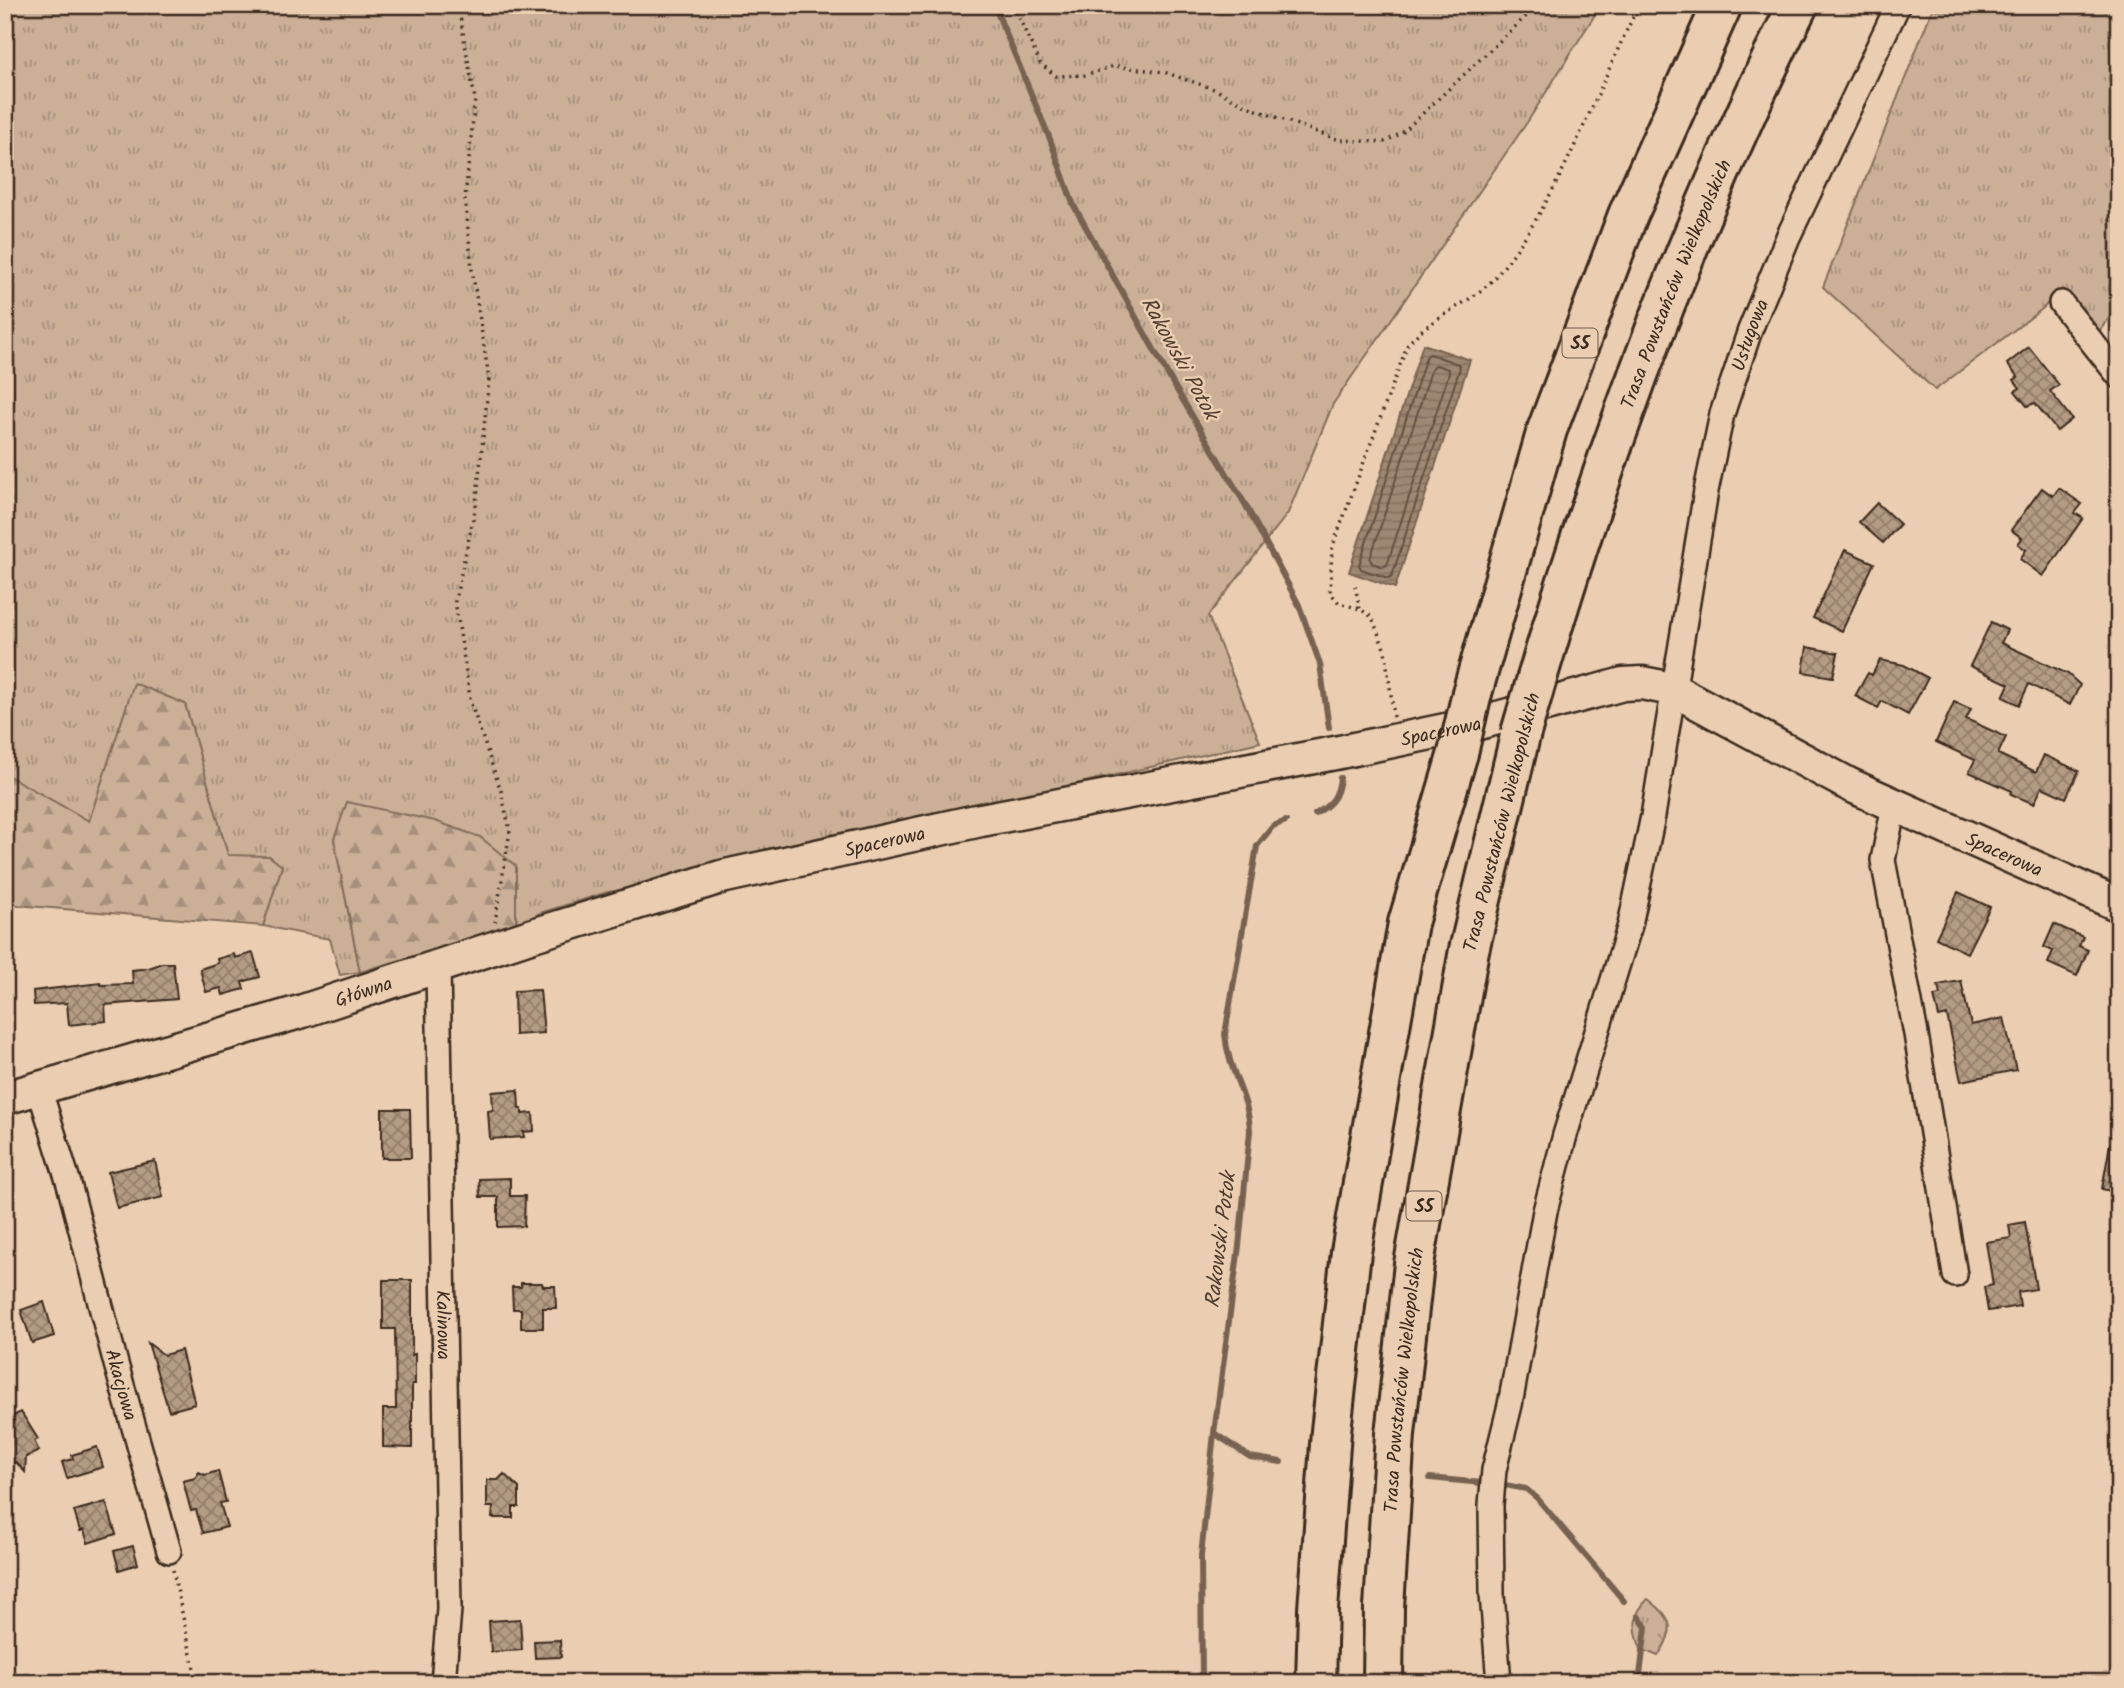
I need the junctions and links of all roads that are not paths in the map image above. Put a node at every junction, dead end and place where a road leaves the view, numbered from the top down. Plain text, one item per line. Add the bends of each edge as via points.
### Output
1 (1722, 5) edge
2 (1798, 5) edge
3 (1898, 5) edge
4 (2061, 303) dead end
5 (2119, 376) edge
6 (1672, 689) junction
7 (1894, 806) junction
8 (721, 877) joint
9 (2119, 905) edge
10 (439, 968) junction
11 (40, 1088) junction
12 (5, 1098) edge
13 (1955, 1275) dead end
14 (169, 1551) road end
15 (443, 1683) edge
16 (1316, 1683) edge
17 (1383, 1683) edge
18 (1499, 1683) edge

1 - 16 highway, S5, bridge via 1628,215 1547,430 1408,923 1350,1252 1331,1431
2 - 17 highway, Trasa Powstańców Wielkopolskich / S5, bridge via 1690,239 1610,453 1520,736 1469,950 1414,1264 1395,1434
3 - 6 street, Usługowa via 1749,330 1722,414
4 - 5 street
6 - 7 street, Spacerowa
6 - 8 street, Spacerowa via 1623,684 1479,723 981,820
6 - 18 street, Usługowa via 1653,816 1630,925 1545,1211 1494,1470 1492,1594
7 - 9 street, Spacerowa
7 - 13 street via 1883,860
8 - 10 street, Główna
10 - 11 street, Główna
10 - 15 street, Kalinowa via 449,1609
11 - 12 street, Główna
11 - 14 street, Akacjowa

